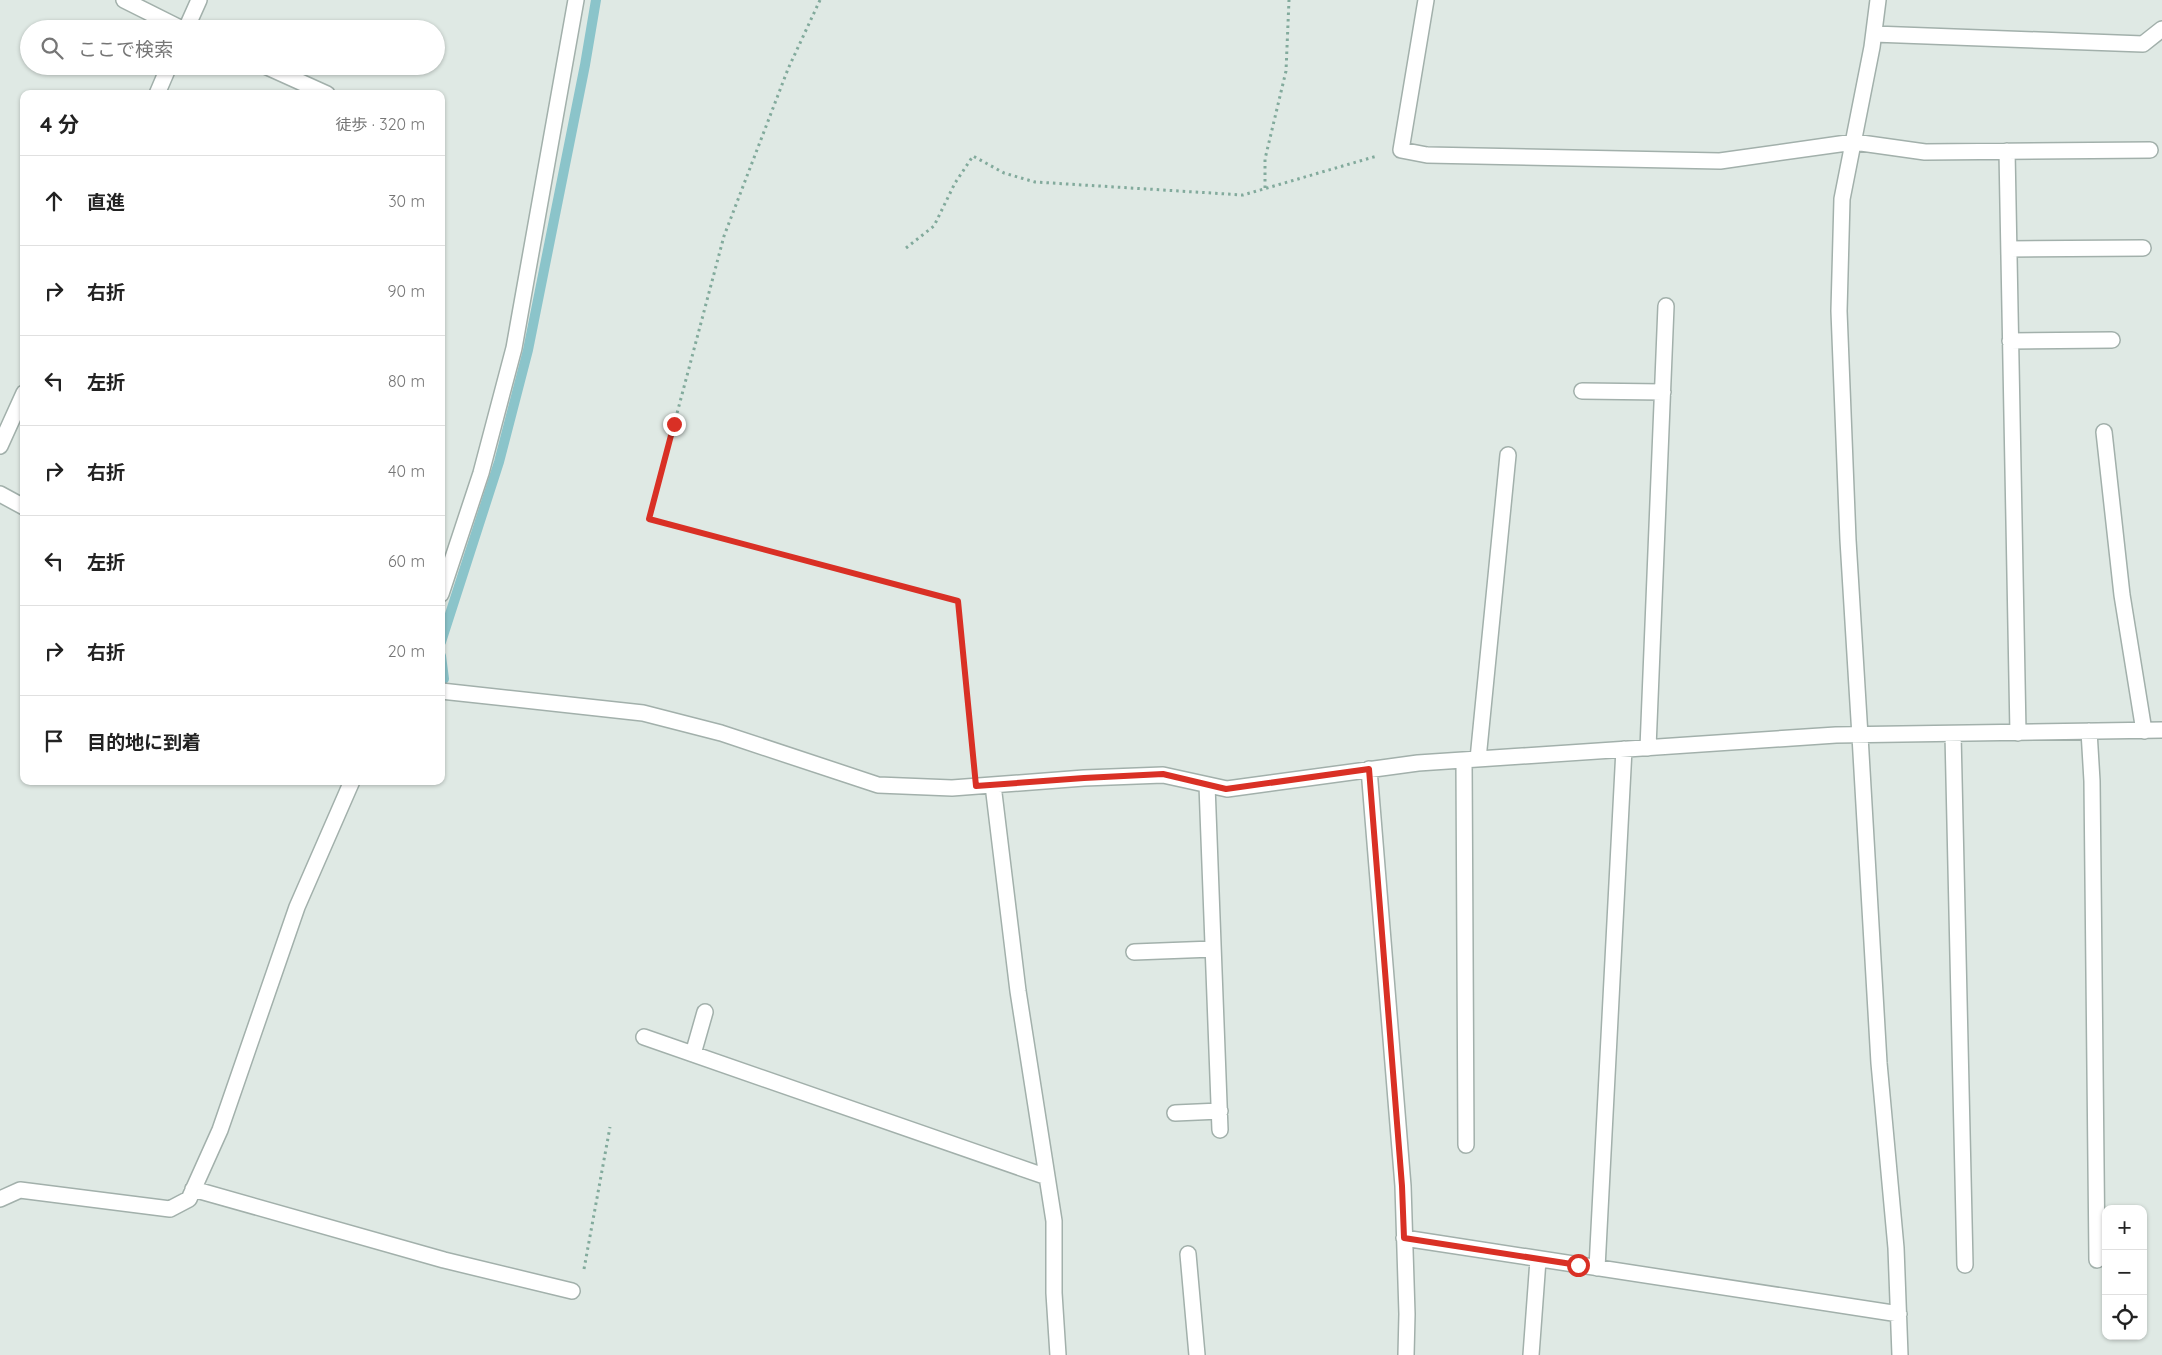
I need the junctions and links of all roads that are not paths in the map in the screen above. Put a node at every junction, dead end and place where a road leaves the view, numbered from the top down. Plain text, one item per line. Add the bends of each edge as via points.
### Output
1 (124, 0) edge
2 (199, 0) edge
3 (576, 0) edge
4 (1426, 0) edge
5 (1878, 0) edge
6 (164, 20) edge
7 (190, 20) edge
8 (2162, 28) edge
9 (1874, 34) junction
10 (166, 75) edge
11 (285, 75) edge
12 (159, 90) edge
13 (317, 90) edge
14 (1854, 142) junction
15 (2150, 150) dead end
16 (2007, 151) junction
17 (2143, 248) dead end
18 (2009, 249) junction
19 (1666, 306) dead end
20 (2112, 340) dead end
21 (2010, 341) junction
22 (1582, 391) dead end
23 (1663, 392) junction
24 (20, 402) edge
25 (2104, 432) dead end
26 (0, 446) edge
27 (1508, 456) dead end
28 (0, 494) edge
29 (20, 505) edge
30 (445, 582) edge
31 (445, 691) edge
32 (2144, 730) junction
33 (2162, 730) edge
34 (2089, 732) junction
35 (2018, 733) junction
36 (1953, 734) junction
37 (1860, 736) junction
38 (1648, 748) junction
39 (1624, 749) junction
40 (1471, 759) junction
41 (1369, 769) junction
42 (350, 785) edge
43 (993, 785) junction
44 (1207, 785) junction
45 (1213, 949) junction
46 (1134, 952) dead end
47 (705, 1012) dead end
48 (644, 1037) dead end
49 (693, 1054) junction
50 (1220, 1111) junction
51 (1175, 1113) dead end
52 (1220, 1130) dead end
53 (1466, 1145) dead end
54 (1047, 1177) junction
55 (193, 1189) junction
56 (0, 1199) edge
57 (1404, 1238) junction
58 (1188, 1254) dead end
59 (1538, 1260) junction
60 (2097, 1260) dead end
61 (1965, 1265) dead end
62 (1598, 1268) junction
63 (572, 1291) road end
64 (1899, 1314) junction
65 (1058, 1355) edge
66 (1197, 1355) edge
67 (1406, 1355) edge
68 (1531, 1355) edge
69 (1900, 1355) edge

1 - 6 street
2 - 7 street
3 - 30 street via 514,348 481,472
4 - 14 street via 1401,150 1427,156 1720,161
5 - 9 street
8 - 9 street via 2143,44
9 - 14 street
10 - 12 street
11 - 13 street
14 - 16 street via 1926,152
14 - 37 street via 1842,199 1839,311
15 - 16 street
16 - 18 street
17 - 18 street
18 - 21 street
19 - 23 street
20 - 21 street
21 - 35 street
22 - 23 street
23 - 38 street
24 - 26 street
25 - 32 street via 2122,595
27 - 40 street
28 - 29 street
31 - 43 street via 644,713 721,733 878,785 952,788
32 - 33 street
32 - 34 street
34 - 35 street
34 - 60 street
35 - 36 street
36 - 37 street
36 - 61 street
37 - 38 street
37 - 64 street via 1879,1063
38 - 39 street
39 - 40 street
39 - 62 street
40 - 41 street
40 - 53 street
41 - 44 street via 1226,789
41 - 57 street
42 - 55 street via 297,907 220,1130
43 - 44 street via 1163,774
43 - 54 street via 1018,991
44 - 45 street
45 - 46 street
45 - 50 street
47 - 49 street
48 - 49 street
49 - 54 street
50 - 51 street
50 - 52 street
54 - 65 street via 1054,1221
55 - 56 street via 189,1199 170,1210 20,1190
55 - 63 street via 444,1260
57 - 59 street
57 - 67 street
58 - 66 street
59 - 62 street
59 - 68 street
62 - 64 street
64 - 69 street

